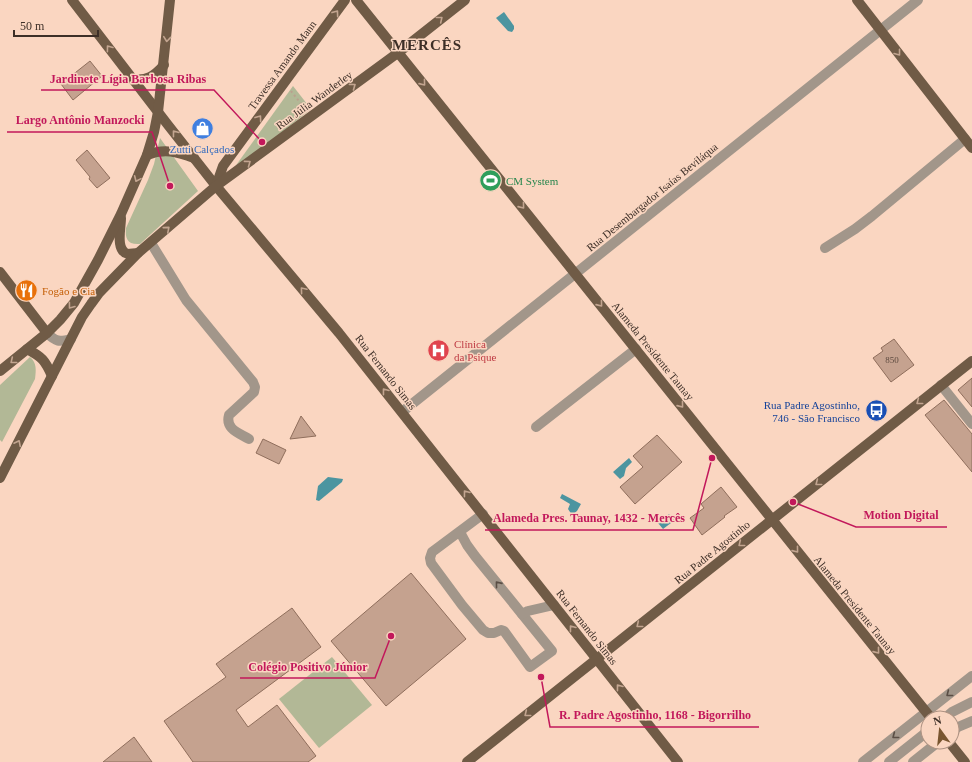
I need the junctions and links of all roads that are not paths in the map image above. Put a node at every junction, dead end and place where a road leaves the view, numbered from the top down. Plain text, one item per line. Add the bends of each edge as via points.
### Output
1 (72, 0) edge
2 (170, 0) edge
3 (345, 0) edge
4 (356, 0) edge
5 (465, 0) edge
6 (918, 0) edge
7 (859, 2) edge
8 (880, 30) junction
9 (399, 52) junction
10 (164, 65) junction
11 (132, 79) junction
12 (158, 112) junction
13 (965, 139) junction
14 (972, 148) edge
15 (147, 155) junction
16 (194, 158) junction
17 (216, 186) junction
18 (121, 214) junction
19 (152, 243) junction
20 (825, 248) dead end
21 (138, 253) junction
22 (0, 272) edge
23 (575, 273) junction
24 (47, 333) junction
25 (71, 339) junction
26 (27, 349) junction
27 (636, 349) junction
28 (972, 361) edge
29 (0, 371) edge
30 (52, 376) junction
31 (941, 385) junction
32 (402, 412) junction
33 (972, 424) edge
34 (536, 427) dead end
35 (250, 439) dead end
36 (0, 478) edge
37 (483, 514) junction
38 (772, 519) junction
39 (460, 532) junction
40 (554, 605) junction
41 (522, 614) junction
42 (596, 659) junction
43 (972, 676) edge
44 (972, 702) edge
45 (924, 710) edge
46 (934, 710) edge
47 (956, 710) edge
48 (920, 721) edge
49 (972, 721) edge
50 (960, 726) edge
51 (920, 737) edge
52 (928, 750) edge
53 (955, 750) edge
54 (467, 762) edge
55 (678, 762) edge
56 (863, 762) edge
57 (889, 762) edge
58 (913, 762) edge
59 (965, 762) edge

11 -> 1 main road, Rua Fernando Simas
2 -> 10 main road
17 -> 3 main road, Travessa Amando Mann via 223,166
4 - 9 main road, Alameda Presidente Taunay
9 -> 5 main road, Rua Júlia Wanderley
6 - 8 street, Rua Desembargador Isaías Beviláqua
7 - 8 main road
8 -> 13 main road
8 - 23 street, Rua Desembargador Isaías Beviláqua
17 -> 9 main road, Rua Júlia Wanderley
9 -> 23 main road, Alameda Presidente Taunay
10 - 11 main road via 155,75 139,80
10 - 12 main road
11 - 12 main road, Rua Fernando Simas
12 - 15 main road
16 -> 12 main road, Rua Fernando Simas
13 - 14 main road
13 - 20 street via 872,216
15 - 16 main road via 171,151
15 -> 18 main road
16 - 17 main road, Rua Fernando Simas
19 -> 17 main road, Rua Júlia Wanderley
32 -> 17 main road, Rua Fernando Simas
18 - 21 main road via 120,246 128,254
18 -> 24 main road via 74,303
19 - 21 main road, Rua Júlia Wanderley
19 - 35 street via 186,300 253,382 254,392 228,420 234,430
21 - 25 main road, Rua Júlia Wanderley via 99,293
22 - 24 main road
23 -> 27 main road, Alameda Presidente Taunay
23 - 32 street, Rua Desembargador Isaías Beviláqua
24 - 25 street via 54,340
24 - 26 main road
25 - 30 main road, Rua Júlia Wanderley
26 -> 29 main road
26 - 30 main road via 42,358
27 - 34 street
27 -> 38 main road, Alameda Presidente Taunay
28 - 31 main road, Rua Padre Agostinho
36 -> 30 main road, Rua Júlia Wanderley
31 - 33 street
31 -> 38 main road, Rua Padre Agostinho
37 -> 32 main road, Rua Fernando Simas
37 - 39 street
37 - 40 main road, Rua Fernando Simas
38 -> 42 main road, Rua Padre Agostinho
38 -> 45 main road, Alameda Presidente Taunay
41 -> 39 street via 475,556
39 - 41 street via 432,552 431,563 483,630 488,633 504,631 530,667 552,651
40 - 41 street
42 -> 40 main road, Rua Fernando Simas
42 -> 54 main road, Rua Padre Agostinho
55 -> 42 main road, Rua Fernando Simas
43 -> 46 street
44 - 47 street
48 -> 56 street
49 - 50 street
51 - 57 street
52 - 58 street
53 - 59 main road

